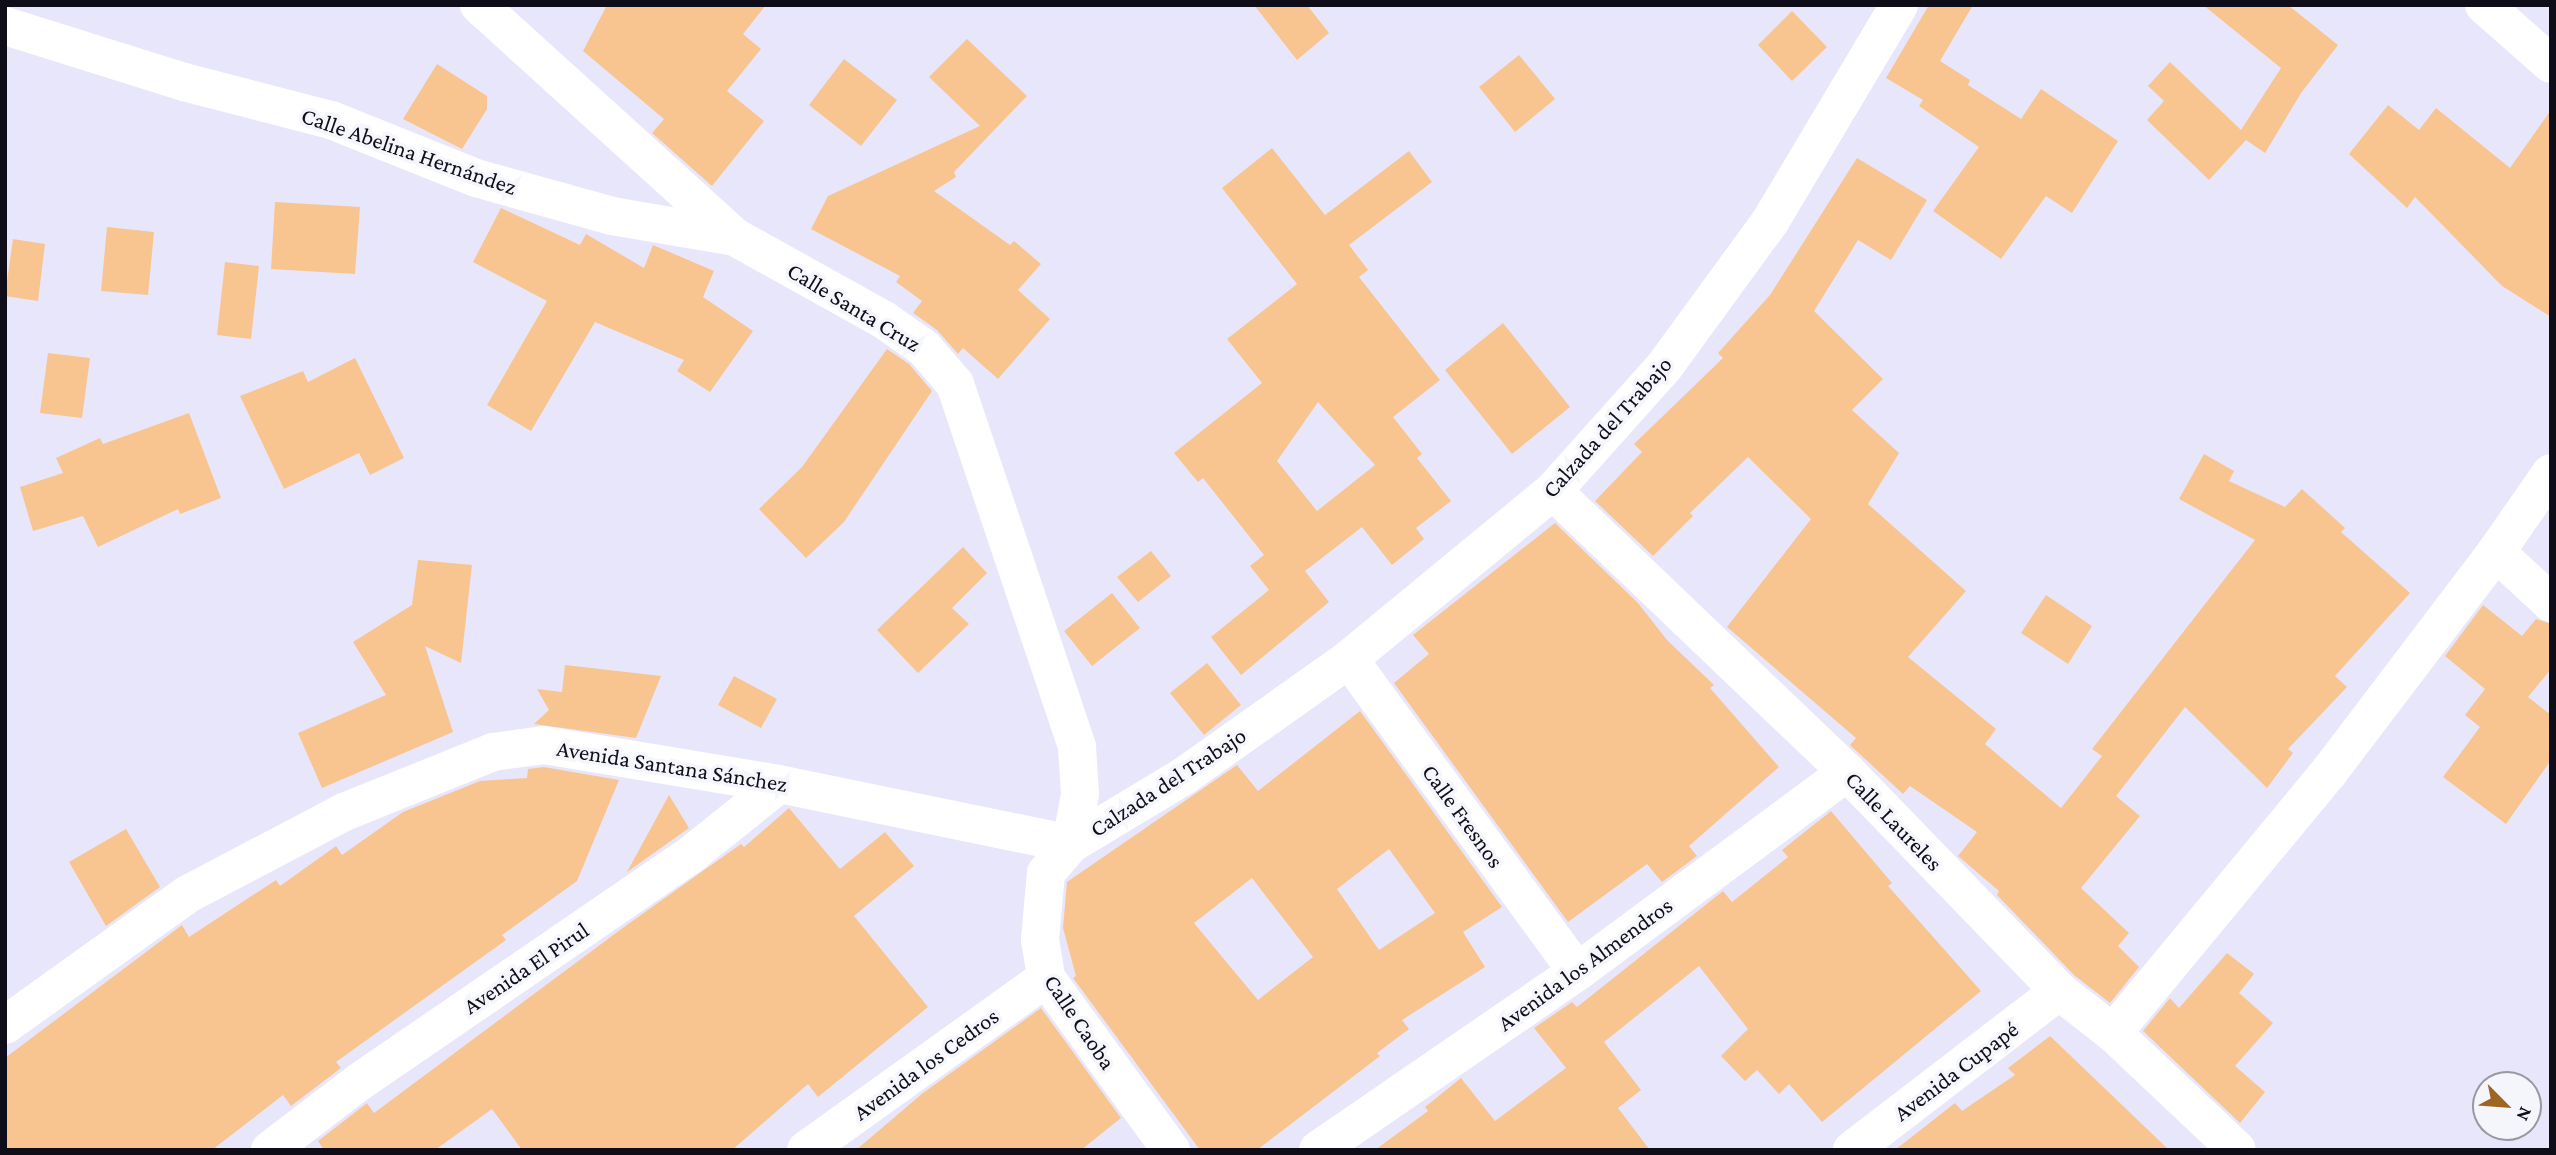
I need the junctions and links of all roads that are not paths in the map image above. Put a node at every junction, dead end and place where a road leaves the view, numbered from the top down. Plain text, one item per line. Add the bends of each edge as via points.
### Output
1 (479, 5) edge
2 (1899, 5) edge
3 (2484, 5) edge
4 (5, 26) edge
5 (2551, 64) edge
6 (735, 237) junction
7 (2551, 473) edge
8 (1553, 491) junction
9 (2496, 552) junction
10 (2551, 603) edge
11 (1349, 659) junction
12 (1847, 772) junction
13 (779, 784) junction
14 (1071, 844) junction
15 (1577, 972) junction
16 (1045, 978) junction
17 (2059, 991) junction
18 (5, 1025) edge
19 (2113, 1033) junction
20 (270, 1150) edge
21 (806, 1150) edge
22 (1171, 1150) edge
23 (1318, 1150) edge
24 (1852, 1150) edge
25 (2237, 1150) edge

1 - 6 street, Calle Santa Cruz
2 - 8 street, Calzada del Trabajo via 1771,220 1664,367
3 - 5 street
4 - 6 street, Calle Abelina Hernández via 184,82 331,120 476,178 612,216
6 - 14 street, Calle Santa Cruz via 884,320 924,348 955,384 1077,747 1080,794
7 - 9 street
8 - 11 street, Calzada del Trabajo
8 - 12 street, Calle Laureles
9 - 10 street
9 - 19 street via 2329,772
11 - 14 street, Calzada del Trabajo via 1184,776
11 - 15 street, Calle Fresnos
12 - 15 street, Avenida los Almendros
12 - 17 street, Calle Laureles
13 - 14 street, Avenida Santana Sánchez
13 - 18 street, Avenida Santana Sánchez via 544,745 493,752 344,812 188,894
13 - 20 street, Avenida El Pirul via 693,853 359,1082
14 - 16 street, Calle Caoba via 1046,873 1040,939
15 - 23 street, Avenida los Almendros
16 - 21 street, Avenida los Cedros
16 - 22 street, Calle Caoba
17 - 19 street, Calle Laureles
17 - 24 street, Avenida Cupapé
19 - 25 street, Calle Laureles

